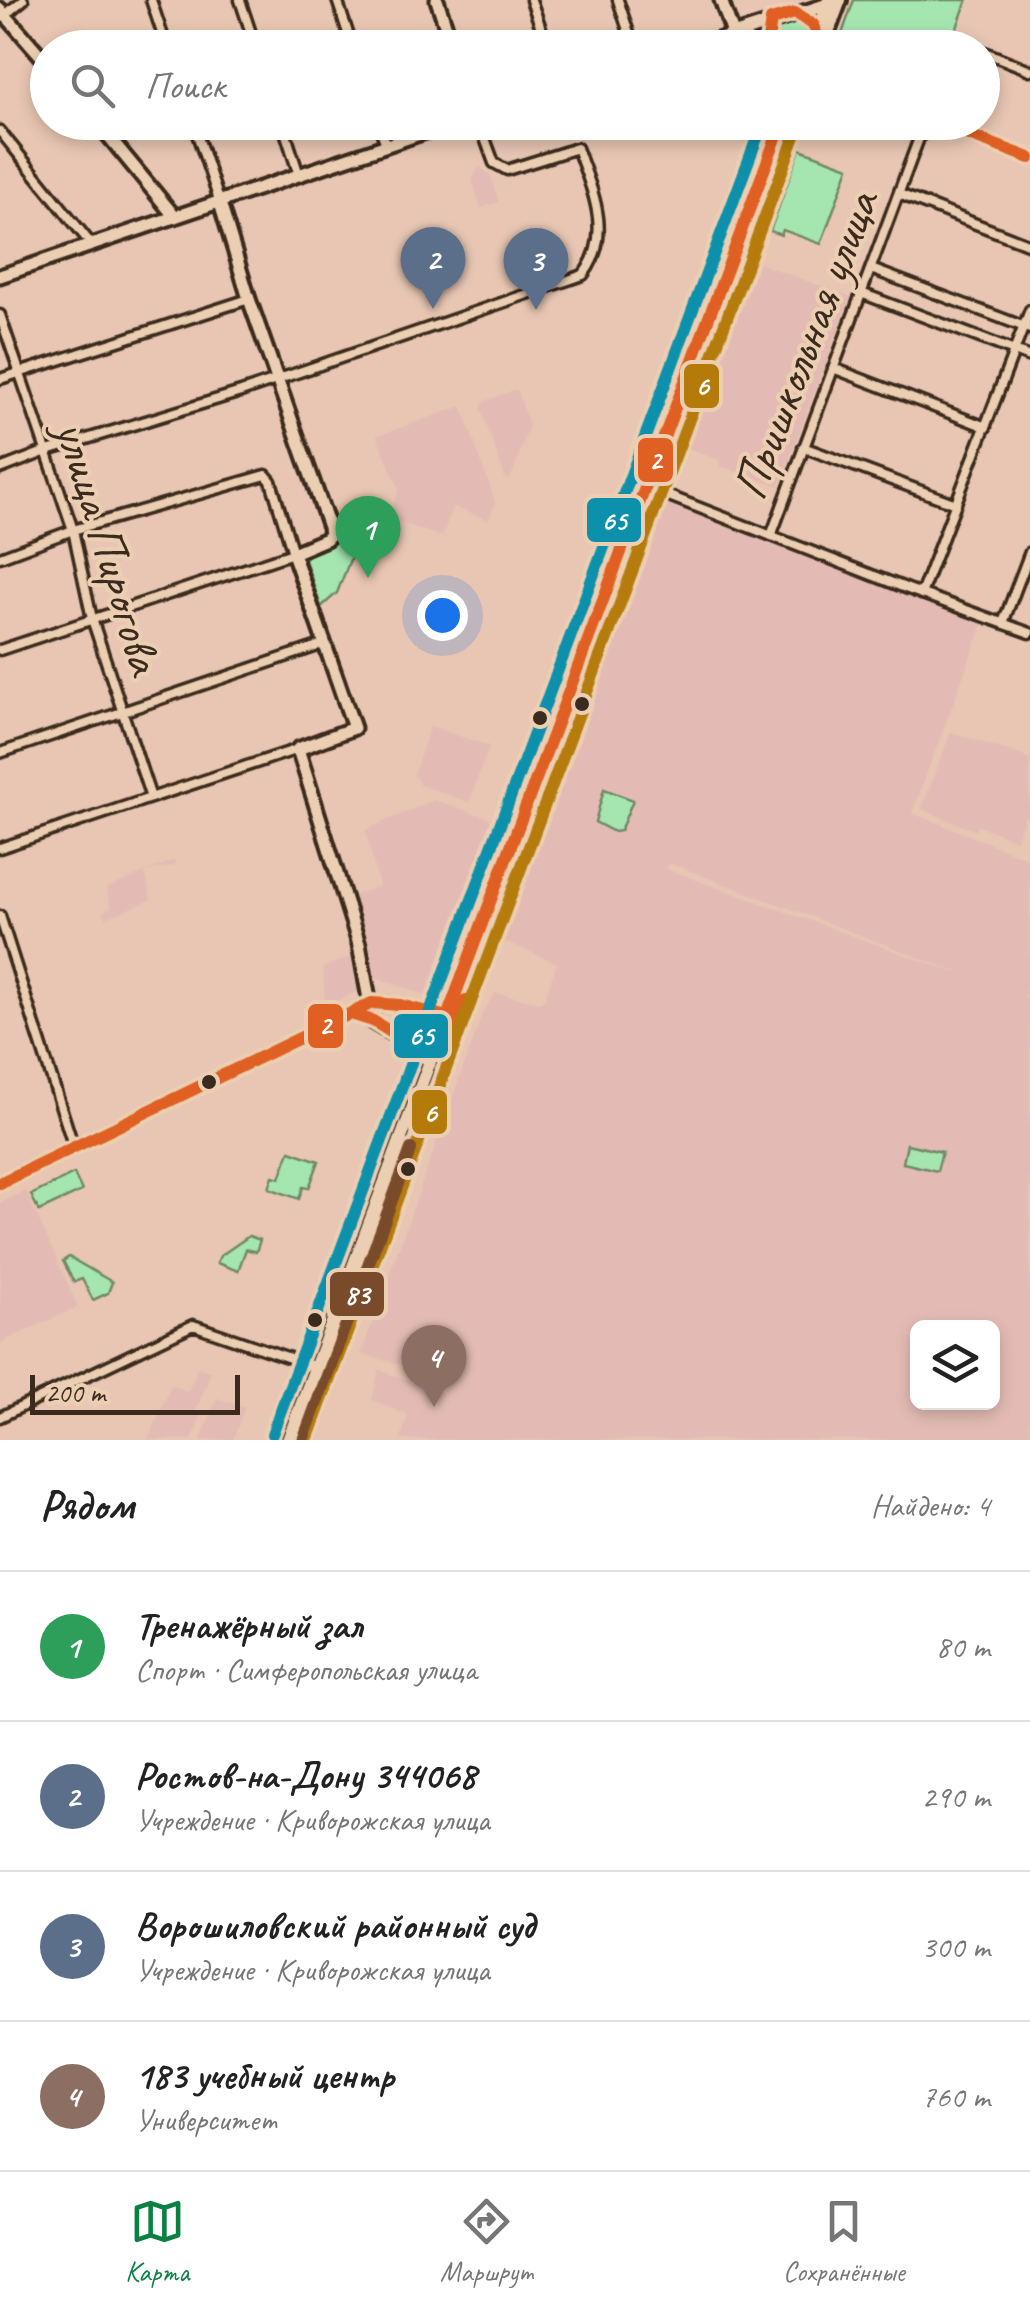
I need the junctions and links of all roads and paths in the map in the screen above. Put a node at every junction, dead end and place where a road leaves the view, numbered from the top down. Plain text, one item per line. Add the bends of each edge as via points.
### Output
1 (22, 0) edge
2 (151, 0) edge
3 (240, 0) edge
4 (338, 0) edge
5 (437, 0) edge
6 (531, 0) edge
7 (618, 0) edge
8 (721, 0) edge
9 (832, 1) edge
10 (794, 13) junction
11 (2, 14) edge
12 (772, 20) junction
13 (161, 30) edge
14 (250, 30) edge
15 (347, 30) edge
16 (448, 30) edge
17 (542, 30) edge
18 (628, 30) edge
19 (732, 30) edge
20 (744, 30) edge
21 (768, 30) edge
22 (816, 30) edge
23 (818, 30) edge
24 (825, 30) edge
25 (30, 44) edge
26 (1000, 59) edge
27 (1030, 70) edge
28 (0, 131) edge
29 (112, 140) edge
30 (199, 140) edge
31 (288, 140) edge
32 (384, 140) edge
33 (401, 140) edge
34 (485, 140) edge
35 (775, 140) edge
36 (786, 140) edge
37 (918, 140) edge
38 (982, 140) edge
39 (386, 145) junction
40 (1030, 158) edge
41 (299, 176) junction
42 (899, 194) junction
43 (220, 203) junction
44 (176, 217) junction
45 (92, 244) junction
46 (1030, 245) edge
47 (871, 269) junction
48 (0, 276) edge
49 (861, 294) junction
50 (249, 300) junction
51 (1030, 310) edge
52 (0, 316) edge
53 (1027, 328) edge
54 (1014, 352) junction
55 (1030, 358) edge
56 (833, 368) junction
57 (20, 372) junction
58 (276, 378) junction
59 (0, 379) edge
60 (986, 427) junction
61 (803, 447) junction
62 (44, 452) junction
63 (0, 469) edge
64 (656, 491) junction
65 (956, 504) junction
66 (73, 530) junction
67 (770, 536) junction
68 (1030, 552) edge
69 (292, 553) junction
70 (0, 557) edge
71 (922, 594) junction
72 (92, 619) junction
73 (1003, 623) junction
74 (1030, 633) edge
75 (324, 644) junction
76 (0, 650) edge
77 (122, 710) junction
78 (298, 749) junction
79 (0, 753) edge
80 (151, 798) junction
81 (0, 848) edge
82 (0, 916) edge
83 (372, 1004) junction
84 (400, 1006) junction
85 (350, 1014) junction
86 (447, 1018) junction
87 (372, 1021) junction
88 (390, 1031) junction
89 (454, 1031) junction
90 (433, 1054) junction
91 (74, 1148) junction
92 (0, 1183) edge
93 (316, 1367) junction
94 (0, 1417) edge
95 (288, 1440) edge
96 (303, 1440) edge

1 - 11 street
2 - 13 street
3 - 14 street
4 - 15 street
5 - 16 street
6 - 17 street
7 - 18 street
8 - 19 street
9 - 10 street
9 - 23 main road
9 - 24 main road
10 - 12 street
10 - 22 street
11 - 25 street
12 - 20 street
12 - 21 street
26 - 27 street
28 - 45 street
29 - 44 street
30 - 43 street
31 - 41 street
32 - 39 street
33 - 39 street
34 - 58 street via 494,164 507,170 578,148 600,234 583,275
35 - 86 main road
36 - 64 main road
37 - 42 street, Пришкольная улица
38 - 40 street
39 - 41 street
41 - 43 street
42 - 46 street
42 - 47 street, Пришкольная улица
43 - 44 street
43 - 50 street
44 - 45 street
45 - 48 street
47 - 49 street, Пришкольная улица
47 - 53 street
49 - 54 street
49 - 56 street, Пришкольная улица
50 - 57 street
50 - 58 street
51 - 53 street
52 - 57 street, улица Пирогова
53 - 54 street
54 - 55 street
54 - 60 street
56 - 60 street
56 - 61 street, Пришкольная улица
57 - 59 street
57 - 62 street, улица Пирогова
58 - 62 street
58 - 69 street via 330,535
60 - 65 street
61 - 65 street
61 - 67 street, Пришкольная улица
62 - 63 street
62 - 66 street, улица Пирогова
64 - 67 street
64 - 89 main road
65 - 71 street
66 - 69 street via 266,475
66 - 70 street
66 - 72 street, улица Пирогова
67 - 71 street
68 - 73 street
69 - 72 street
69 - 75 street
71 - 73 street
72 - 76 street
72 - 77 street, улица Пирогова
73 - 74 street
75 - 77 street
75 - 78 street via 354,728
77 - 79 street
77 - 80 street, улица Пирогова
78 - 80 street
78 - 83 street
80 - 81 street
82 - 91 street
83 - 84 street
83 - 85 street
83 - 87 street
84 - 86 street
84 - 88 street via 390,1016
85 - 87 street
85 - 91 street
86 - 89 street
86 - 90 main road
87 - 88 street
88 - 90 street
89 - 90 main road
90 - 93 main road
90 - 96 main road
91 - 92 street
93 - 94 street via 194,1324
93 - 95 main road

